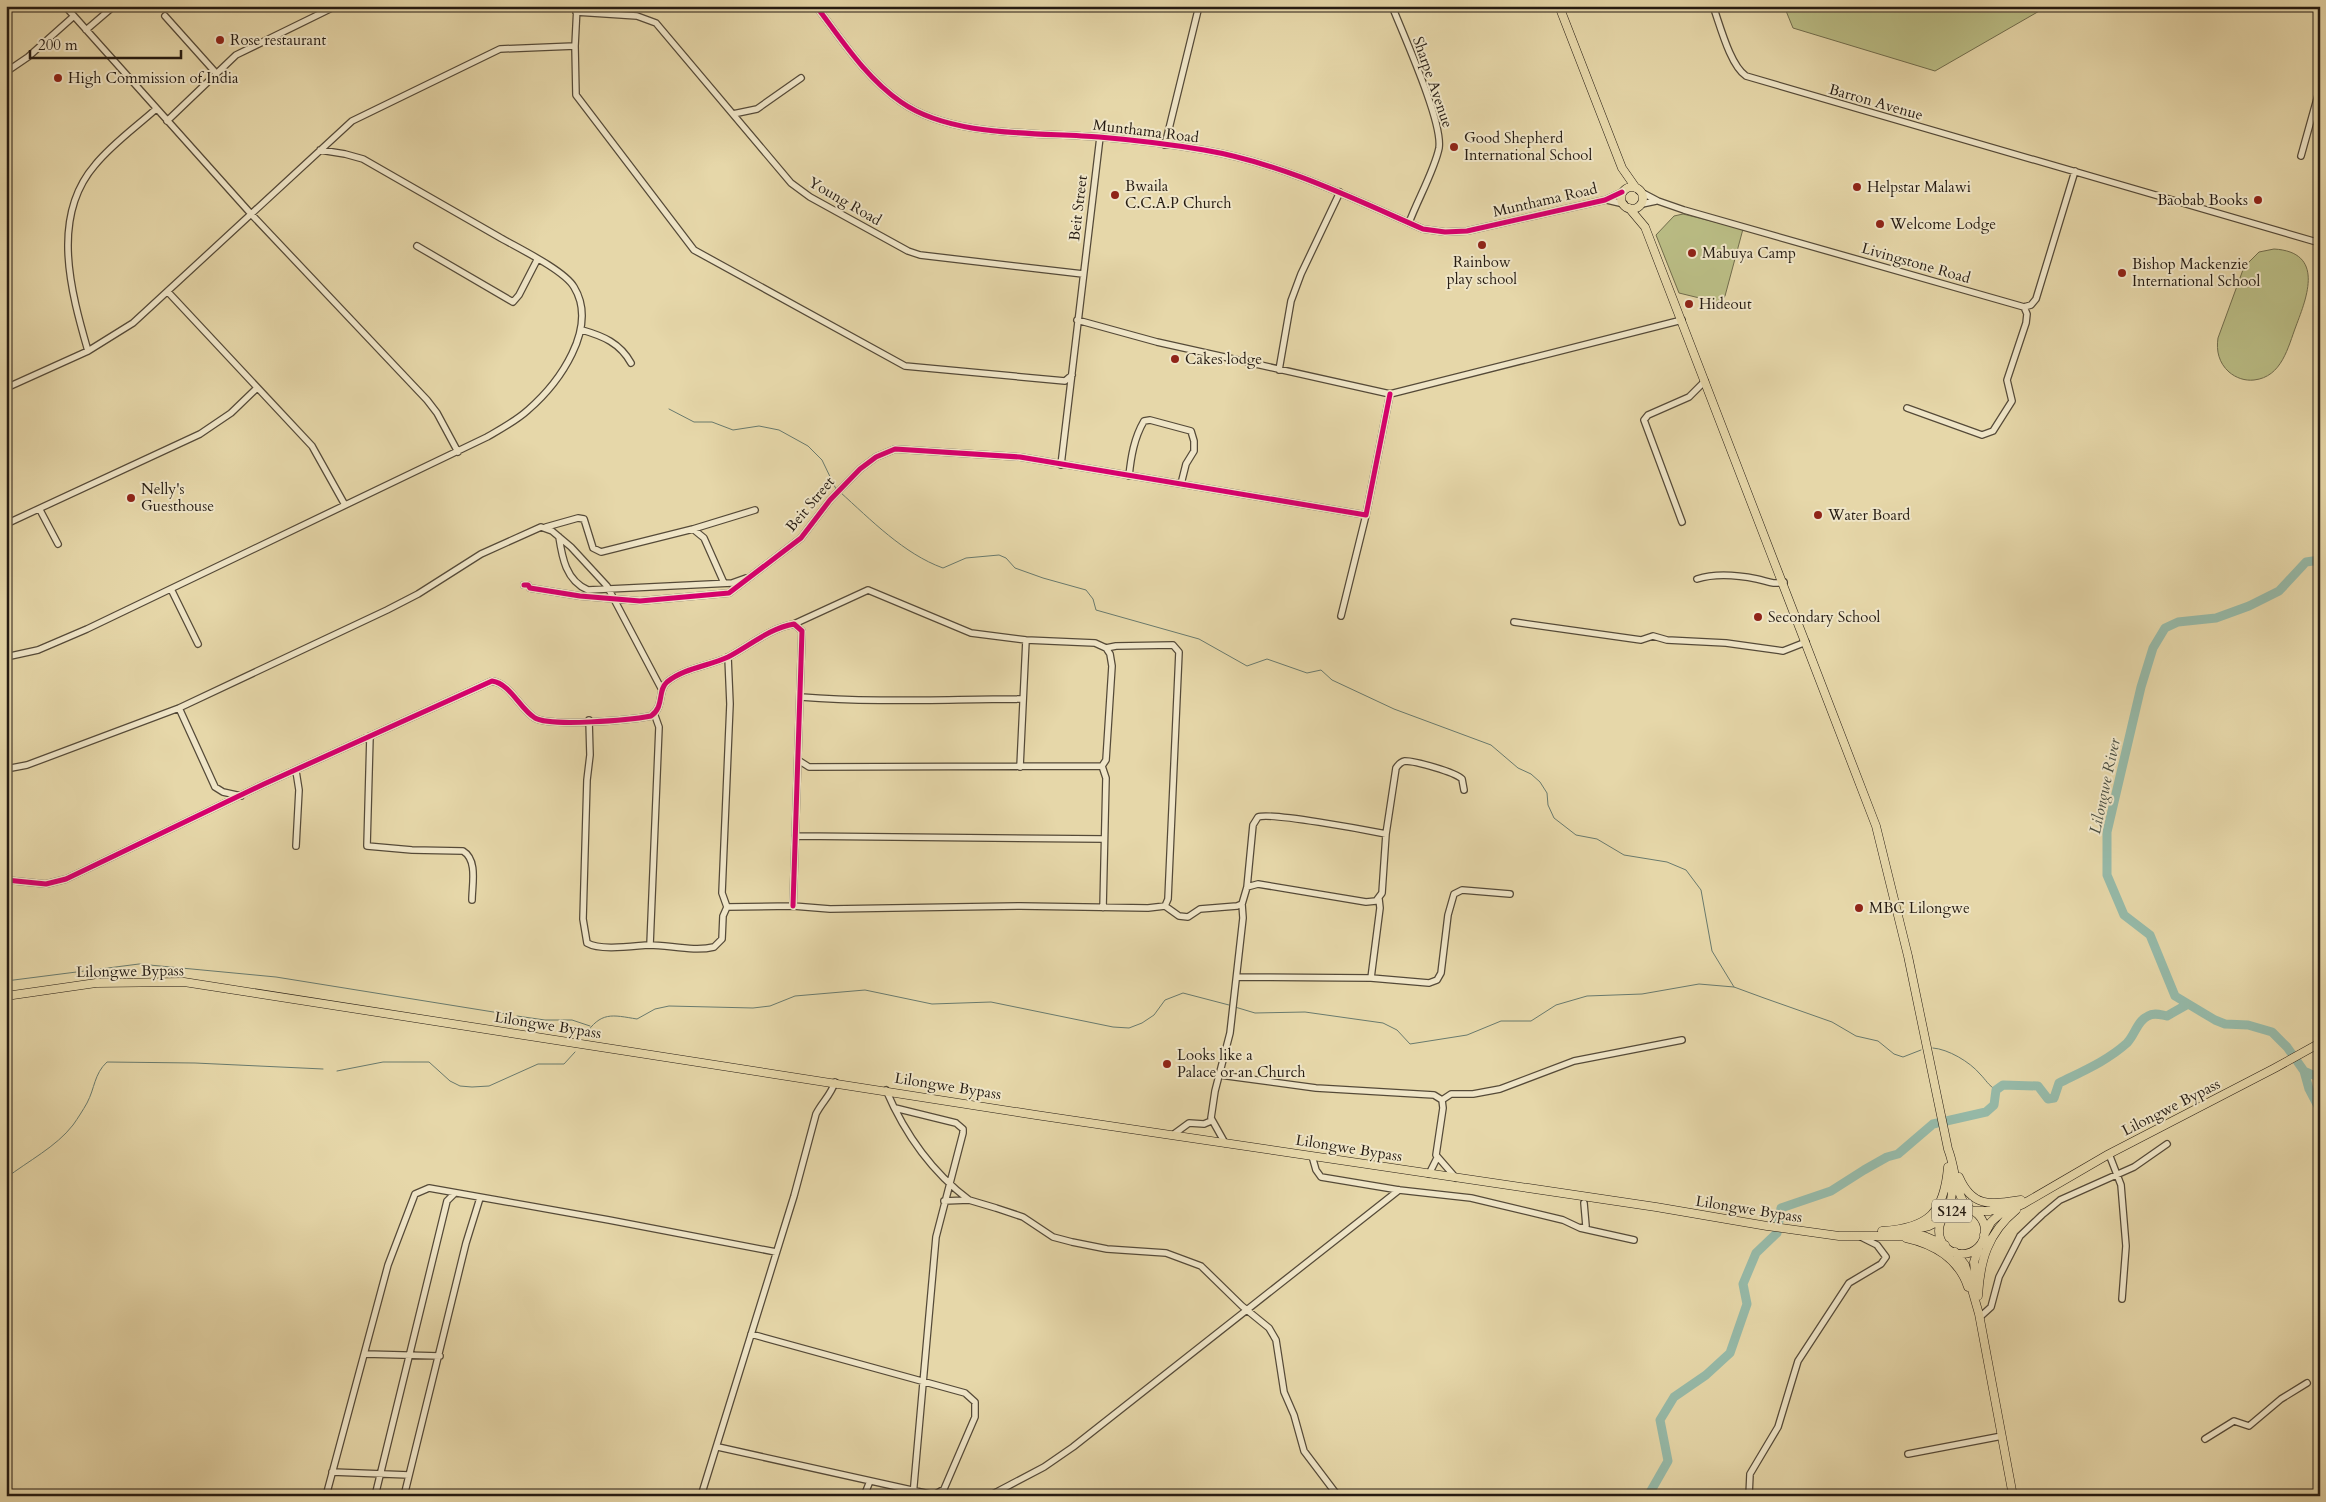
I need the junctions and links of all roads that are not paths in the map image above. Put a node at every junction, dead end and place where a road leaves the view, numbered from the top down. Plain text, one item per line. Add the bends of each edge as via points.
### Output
1 (65, 6) edge
2 (114, 6) edge
3 (336, 6) edge
4 (816, 6) edge
5 (1199, 6) edge
6 (1392, 6) edge
7 (1559, 6) edge
8 (1713, 6) edge
9 (577, 9) edge
10 (74, 16) junction
11 (165, 16) dead end
12 (86, 30) junction
13 (575, 46) junction
14 (6, 72) edge
15 (216, 73) junction
16 (801, 78) dead end
17 (2320, 88) edge
18 (156, 109) junction
19 (733, 114) junction
20 (167, 121) junction
21 (1100, 137) junction
22 (1165, 145) junction
23 (320, 150) junction
24 (2301, 156) dead end
25 (1622, 168) junction
26 (2074, 171) junction
27 (1638, 190) junction
28 (1340, 192) junction
29 (1622, 192) junction
30 (1604, 200) junction
31 (1658, 201) junction
32 (1642, 204) junction
33 (1627, 206) junction
34 (252, 215) junction
35 (1409, 222) junction
36 (1645, 227) junction
37 (2320, 242) edge
38 (417, 246) dead end
39 (538, 260) junction
40 (1083, 274) junction
41 (168, 292) junction
42 (2024, 306) junction
43 (1077, 320) junction
44 (1682, 320) junction
45 (582, 330) junction
46 (88, 351) junction
47 (631, 363) dead end
48 (1279, 370) junction
49 (1072, 375) junction
50 (1705, 381) junction
51 (6, 388) edge
52 (257, 388) junction
53 (1390, 394) junction
54 (1907, 408) dead end
55 (458, 452) junction
56 (1061, 465) junction
57 (1129, 476) junction
58 (1181, 484) junction
59 (346, 505) junction
60 (40, 510) junction
61 (755, 510) dead end
62 (1366, 515) junction
63 (1682, 522) dead end
64 (6, 524) edge
65 (546, 527) junction
66 (693, 529) junction
67 (559, 536) junction
68 (58, 544) dead end
69 (755, 574) junction
70 (1697, 579) dead end
71 (1784, 582) junction
72 (724, 583) junction
73 (524, 585) dead end
74 (170, 589) junction
75 (609, 590) junction
76 (614, 600) junction
77 (1341, 616) dead end
78 (1514, 622) dead end
79 (794, 624) junction
80 (1026, 640) junction
81 (1806, 642) junction
82 (198, 644) dead end
83 (1106, 648) junction
84 (6, 657) edge
85 (728, 657) junction
86 (662, 690) junction
87 (801, 697) junction
88 (1022, 699) junction
89 (179, 708) junction
90 (654, 713) junction
91 (589, 720) junction
92 (370, 736) junction
93 (798, 760) junction
94 (1102, 766) junction
95 (1020, 767) junction
96 (6, 768) edge
97 (296, 771) junction
98 (1464, 790) dead end
99 (241, 796) junction
100 (1386, 834) junction
101 (795, 836) junction
102 (1104, 839) junction
103 (296, 846) dead end
104 (6, 880) edge
105 (1247, 887) junction
106 (1510, 894) dead end
107 (1379, 899) junction
108 (472, 900) dead end
109 (1242, 904) junction
110 (793, 906) junction
111 (1165, 906) junction
112 (727, 907) junction
113 (1103, 908) junction
114 (650, 945) junction
115 (1237, 977) junction
116 (1371, 978) junction
117 (6, 996) edge
118 (1682, 1040) dead end
119 (2320, 1043) edge
120 (1220, 1075) junction
121 (834, 1082) junction
122 (886, 1090) junction
123 (1442, 1100) junction
124 (894, 1108) junction
125 (1211, 1121) junction
126 (1174, 1134) junction
127 (1225, 1143) junction
128 (2167, 1144) dead end
129 (2108, 1154) junction
130 (1312, 1156) junction
131 (1437, 1158) junction
132 (1951, 1167) junction
133 (1429, 1174) junction
134 (2117, 1174) junction
135 (1456, 1178) junction
136 (950, 1184) junction
137 (1399, 1190) junction
138 (454, 1194) junction
139 (480, 1198) junction
140 (969, 1200) junction
141 (944, 1201) junction
142 (1584, 1202) dead end
143 (2022, 1202) junction
144 (1970, 1210) junction
145 (1946, 1216) junction
146 (1580, 1228) junction
147 (1890, 1236) junction
148 (1984, 1236) junction
149 (1861, 1237) junction
150 (1634, 1240) dead end
151 (1944, 1245) junction
152 (1980, 1246) junction
153 (776, 1252) junction
154 (1955, 1252) junction
155 (1978, 1296) junction
156 (2122, 1299) dead end
157 (1247, 1309) junction
158 (1980, 1316) junction
159 (752, 1334) junction
160 (364, 1354) junction
161 (409, 1354) junction
162 (440, 1356) junction
163 (923, 1382) junction
164 (2307, 1383) dead end
165 (2002, 1436) junction
166 (2205, 1439) dead end
167 (718, 1447) junction
168 (1908, 1454) dead end
169 (332, 1472) junction
170 (380, 1475) junction
171 (408, 1475) junction
172 (870, 1481) junction
173 (913, 1493) edge
174 (326, 1496) edge
175 (375, 1496) edge
176 (404, 1496) edge
177 (702, 1496) edge
178 (864, 1496) edge
179 (989, 1496) edge
180 (1338, 1496) edge
181 (1749, 1496) edge
182 (2013, 1496) edge

1 - 10 street
2 - 12 street
3 - 15 street via 236,55
4 - 21 street, Munthama Road via 877,83 902,103 924,114 975,128
5 - 22 street
6 - 35 street, Sharpe Avenue via 1435,120 1439,141 1436,157
7 - 25 main road
8 - 26 street, Barron Avenue via 1734,62 1746,76
9 - 13 street
9 - 19 street, Young Road via 651,20 664,31
10 - 12 street
10 - 14 street
11 - 15 street
12 - 18 street
13 - 23 street via 500,49 362,115
13 - 49 street via 576,95 580,102 686,242 704,257 905,366 1065,381
15 - 20 street
16 - 19 street via 757,109
17 - 24 street
18 - 20 street
18 - 46 street via 94,166 79,189 71,212 68,240 73,295
19 - 40 street, Young Road via 802,192 908,251 934,258
20 - 34 street
21 - 22 street, Munthama Road
21 - 40 street, Beit Street
22 - 28 street, Munthama Road via 1250,161
23 - 34 street
23 - 39 street via 363,159
25 - 27 main road
25 - 29 main road
26 - 37 street, Barron Avenue
26 - 42 street via 2036,300
27 - 29 main road via 1628,187
27 - 31 street, Livingstone Road
27 - 32 main road
28 - 35 street, Munthama Road
28 - 48 street via 1291,301
29 - 30 street, Munthama Road
29 - 33 main road via 1621,198
30 - 33 street, Munthama Road
30 - 35 street, Munthama Road via 1458,232 1434,231
31 - 32 street, Livingstone Road
31 - 42 street, Livingstone Road
32 - 33 main road via 1638,208
32 - 36 main road, S124
33 - 36 main road, S124
34 - 41 street
34 - 55 street via 427,400
36 - 44 main road, S124
38 - 39 street via 513,302
39 - 45 street via 563,276 574,288 581,307
40 - 43 street, Beit Street
41 - 46 street via 133,323
41 - 52 street
42 - 54 street via 2026,323 2007,380 2012,401 1993,431 1982,435
43 - 48 street
43 - 49 street, Beit Street
44 - 50 main road, S124
44 - 53 street
45 - 47 street via 616,344
45 - 55 street via 570,358 529,409 510,424
46 - 51 street
48 - 53 street
49 - 56 street, Beit Street
50 - 63 street via 1689,397 1648,415 1644,420
50 - 71 main road, S124
52 - 59 street via 312,446
52 - 60 street via 231,413 200,434
53 - 62 street
55 - 59 street
56 - 57 street
56 - 69 street, Beit Street via 1020,457 886,451 840,487 800,538
57 - 58 street
57 - 58 street via 1138,430 1144,421 1150,420 1191,431 1194,451 1186,464
58 - 62 street
59 - 74 street
60 - 64 street
60 - 68 street
61 - 66 street
62 - 77 street
65 - 66 street via 584,519 593,548 602,552
65 - 67 street
65 - 89 street via 541,526 481,554 387,610
66 - 72 street via 704,538
67 - 75 street
67 - 75 street via 563,561 576,583 588,590
69 - 72 street
69 - 76 street, Beit Street via 729,593 661,600
70 - 71 street via 1718,574 1777,584
71 - 81 main road, S124
72 - 75 street
73 - 76 street, Beit Street
74 - 82 street
74 - 84 street via 38,650
75 - 76 street
76 - 86 street
78 - 81 street via 1641,640 1652,636 1783,650
79 - 80 street via 868,590 964,631
79 - 85 street via 746,645
79 - 87 street via 802,631
80 - 83 street via 1095,642
80 - 88 street
81 - 132 main road, S124 via 1876,826 1908,956
83 - 94 street via 1112,666 1106,760
83 - 111 street via 1173,645 1179,652 1168,899
85 - 86 street via 672,679
85 - 112 street via 730,704 722,893
86 - 90 street via 661,701
87 - 88 street via 878,702
87 - 93 street
88 - 95 street
89 - 96 street via 27,765
89 - 99 street via 215,787
90 - 91 street via 641,718
90 - 114 street via 659,727
91 - 92 street via 541,720 534,717 504,686 492,681
91 - 114 street via 585,938 590,945
92 - 97 street
92 - 108 street via 367,846 463,851 471,858
93 - 95 street via 809,767
93 - 101 street
94 - 95 street
94 - 102 street via 1106,778
97 - 99 street
97 - 103 street
98 - 100 street via 1462,779 1453,773 1402,762 1396,768
99 - 104 street via 57,882 41,884
100 - 105 street via 1258,817 1253,825
100 - 107 street
101 - 102 street
101 - 110 street
102 - 113 street
105 - 107 street via 1258,884 1366,902
105 - 109 street
106 - 116 street via 1462,890 1454,894 1440,973 1433,982
107 - 116 street
109 - 111 street via 1200,909 1185,918
109 - 115 street
110 - 112 street
110 - 113 street via 830,909
111 - 113 street
112 - 114 street via 723,916 722,939 714,947 661,948
115 - 116 street
115 - 120 street
117 - 121 main road, Lilongwe Bypass via 96,983 184,982
118 - 123 street via 1574,1061 1500,1089 1451,1094
119 - 129 main road, Lilongwe Bypass
120 - 123 street via 1316,1088 1430,1094
120 - 125 street
121 - 122 main road, Lilongwe Bypass
121 - 153 street via 832,1092 816,1114
122 - 124 street
122 - 126 main road, Lilongwe Bypass
123 - 131 street
124 - 136 street via 924,1157
124 - 136 street via 956,1123 963,1129
125 - 126 street via 1189,1123
125 - 127 street
126 - 127 main road, Lilongwe Bypass
127 - 130 main road, Lilongwe Bypass
128 - 134 street via 2134,1167
129 - 134 street
129 - 143 main road, Lilongwe Bypass
130 - 133 main road, Lilongwe Bypass
130 - 137 street via 1321,1177
131 - 133 street
131 - 135 street
132 - 143 main road via 1973,1199 1992,1203
132 - 144 main road, S124 via 1958,1191
132 - 145 main road, S124 via 1952,1193
132 - 149 main road via 1943,1198 1930,1216 1908,1227
133 - 135 main road, Lilongwe Bypass
134 - 156 street via 2121,1184 2126,1246
134 - 158 street via 2060,1200 2020,1236 1999,1277 1991,1307
135 - 149 main road, Lilongwe Bypass via 1790,1230
136 - 140 street
136 - 141 street
137 - 146 street via 1471,1198 1563,1220
137 - 157 street
138 - 139 street
138 - 160 street via 429,1188 414,1194 395,1243
138 - 161 street via 447,1202
139 - 153 street
139 - 162 street via 466,1243
140 - 141 street
140 - 157 street via 1023,1217 1054,1237 1072,1242 1107,1249 1171,1254 1201,1266
141 - 163 street via 936,1237
142 - 146 street via 1586,1226
143 - 144 main road, Lilongwe Bypass via 1990,1212
143 - 148 main road, Lilongwe Bypass via 1996,1218
143 - 155 main road via 1996,1230 1983,1260
144 - 145 main road, S124 via 1956,1209
144 - 148 main road, S124 via 1983,1221
145 - 147 main road, Lilongwe Bypass via 1923,1228
145 - 151 main road, S124 via 1940,1232
146 - 150 street
147 - 149 main road, Lilongwe Bypass
147 - 151 main road, Lilongwe Bypass via 1924,1236
147 - 158 main road via 1926,1243 1948,1258 1962,1273
148 - 152 main road, S124
149 - 181 street via 1877,1245 1886,1257 1881,1264 1849,1283 1798,1361 1778,1427 1750,1474
151 - 154 main road, S124
152 - 154 main road via 1968,1253
152 - 155 main road, S124 via 1974,1268
153 - 159 street
154 - 158 main road, S124 via 1965,1265
155 - 158 main road, S124
157 - 179 street via 1052,1462
157 - 180 street via 1269,1328 1276,1340 1284,1392 1304,1451
158 - 165 main road, S124
159 - 163 street
159 - 167 street
160 - 161 street
160 - 169 street
161 - 162 street
161 - 170 street
162 - 171 street
163 - 173 street
163 - 173 street via 965,1393 971,1397 976,1409 944,1489 934,1495
164 - 166 street via 2281,1399 2249,1426 2234,1421
165 - 168 street
165 - 182 main road, S124
167 - 172 street
167 - 177 street
169 - 170 street
169 - 174 street
170 - 171 street
170 - 175 street
171 - 176 street
172 - 173 street
172 - 178 street

